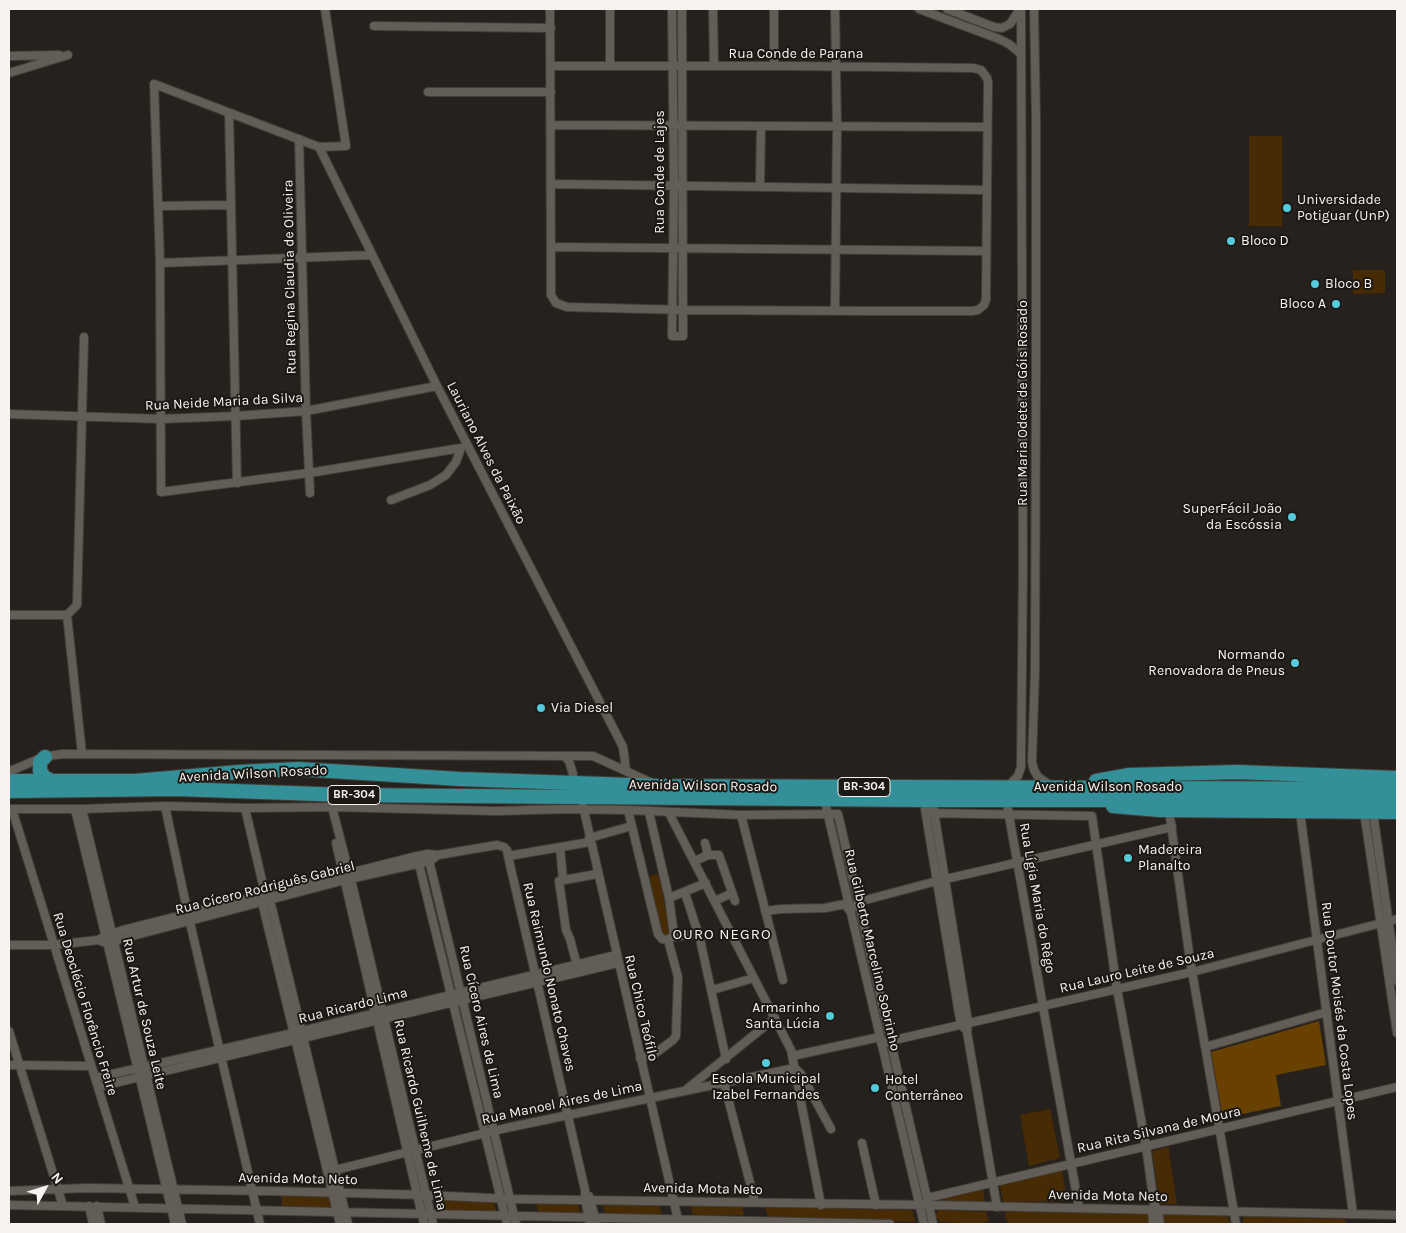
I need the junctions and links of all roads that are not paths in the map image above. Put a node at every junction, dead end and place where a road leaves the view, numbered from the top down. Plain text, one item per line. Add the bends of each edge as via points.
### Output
1 (325, 9) edge
2 (550, 9) edge
3 (610, 9) edge
4 (672, 9) edge
5 (682, 9) edge
6 (713, 9) edge
7 (774, 9) edge
8 (835, 9) edge
9 (919, 9) edge
10 (947, 9) edge
11 (1021, 9) edge
12 (1032, 9) edge
13 (374, 26) dead end
14 (550, 28) junction
15 (1021, 54) junction
16 (9, 56) edge
17 (551, 66) junction
18 (610, 66) junction
19 (673, 66) junction
20 (683, 66) junction
21 (714, 66) junction
22 (774, 66) junction
23 (836, 67) junction
24 (9, 73) edge
25 (428, 92) dead end
26 (551, 92) junction
27 (229, 113) junction
28 (552, 125) junction
29 (673, 126) junction
30 (683, 126) junction
31 (761, 126) junction
32 (837, 126) junction
33 (987, 128) junction
34 (299, 139) junction
35 (319, 147) junction
36 (552, 184) junction
37 (674, 185) junction
38 (684, 185) junction
39 (760, 186) junction
40 (836, 188) junction
41 (987, 190) junction
42 (231, 205) junction
43 (158, 206) junction
44 (551, 246) junction
45 (673, 247) junction
46 (684, 248) junction
47 (836, 249) junction
48 (986, 251) junction
49 (372, 255) junction
50 (302, 258) junction
51 (233, 261) junction
52 (160, 264) junction
53 (672, 309) junction
54 (684, 310) junction
55 (835, 310) junction
56 (84, 337) dead end
57 (438, 386) junction
58 (306, 411) junction
59 (9, 414) edge
60 (236, 416) junction
61 (82, 417) junction
62 (161, 419) junction
63 (309, 474) junction
64 (237, 483) junction
65 (310, 493) dead end
66 (391, 500) dead end
67 (1023, 563) junction
68 (1035, 583) junction
69 (9, 615) edge
70 (67, 615) junction
71 (1022, 623) junction
72 (1035, 654) junction
73 (82, 754) junction
74 (564, 756) junction
75 (44, 757) junction
76 (298, 769) junction
77 (626, 770) junction
78 (346, 771) junction
79 (10, 773) edge
80 (1397, 778) edge
81 (52, 781) junction
82 (567, 783) junction
83 (659, 786) junction
84 (1054, 788) junction
85 (1397, 788) edge
86 (9, 791) edge
87 (300, 793) junction
88 (1007, 793) junction
89 (1071, 793) junction
90 (1109, 793) junction
91 (346, 795) junction
92 (824, 798) junction
93 (1397, 800) edge
94 (582, 803) junction
95 (165, 806) junction
96 (929, 806) junction
97 (330, 807) junction
98 (246, 808) junction
99 (10, 809) edge
100 (79, 809) junction
101 (628, 810) junction
102 (1169, 810) junction
103 (649, 812) junction
104 (1300, 812) junction
105 (1369, 812) junction
106 (1397, 812) edge
107 (669, 813) junction
108 (828, 814) junction
109 (1010, 814) junction
110 (740, 815) junction
111 (632, 826) junction
112 (1172, 827) junction
113 (590, 840) junction
114 (704, 843) dead end
115 (1097, 844) junction
116 (560, 846) junction
117 (708, 855) junction
118 (508, 856) junction
119 (429, 857) junction
120 (418, 860) junction
121 (695, 862) junction
122 (1018, 862) junction
123 (597, 874) junction
124 (347, 876) junction
125 (563, 880) junction
126 (941, 880) junction
127 (706, 883) junction
128 (684, 893) junction
129 (732, 893) junction
130 (265, 895) junction
131 (669, 898) junction
132 (715, 901) junction
133 (735, 901) dead end
134 (858, 902) junction
135 (765, 911) junction
136 (851, 914) junction
137 (188, 917) junction
138 (1397, 919) edge
139 (1385, 923) junction
140 (698, 934) junction
141 (107, 938) junction
142 (670, 939) junction
143 (1318, 940) junction
144 (9, 945) edge
145 (54, 945) junction
146 (617, 959) junction
147 (578, 969) junction
148 (1192, 972) junction
149 (754, 978) junction
150 (536, 979) junction
151 (783, 980) dead end
152 (1397, 981) edge
153 (1117, 989) junction
154 (712, 990) junction
155 (880, 995) junction
156 (462, 996) junction
157 (870, 996) junction
158 (452, 999) junction
159 (1044, 1005) junction
160 (1327, 1012) junction
161 (379, 1016) junction
162 (775, 1018) junction
163 (965, 1023) junction
164 (9, 1031) edge
165 (1397, 1033) edge
166 (299, 1035) junction
167 (881, 1040) junction
168 (891, 1041) junction
169 (1205, 1047) junction
170 (220, 1054) junction
171 (792, 1056) junction
172 (640, 1058) junction
173 (726, 1059) junction
174 (9, 1065) edge
175 (19, 1065) junction
176 (92, 1066) junction
177 (795, 1068) junction
178 (141, 1072) junction
179 (96, 1082) junction
180 (724, 1083) junction
181 (1397, 1087) edge
182 (686, 1090) junction
183 (649, 1097) junction
184 (1338, 1101) junction
185 (568, 1115) junction
186 (1219, 1129) junction
187 (494, 1130) junction
188 (832, 1130) dead end
189 (484, 1133) junction
190 (862, 1143) dead end
191 (1146, 1146) junction
192 (416, 1150) junction
193 (407, 1152) junction
194 (1071, 1163) junction
195 (335, 1170) junction
196 (993, 1182) junction
197 (58, 1189) junction
198 (129, 1189) junction
199 (170, 1189) junction
200 (9, 1191) edge
201 (252, 1191) junction
202 (337, 1193) junction
203 (417, 1194) junction
204 (426, 1195) junction
205 (501, 1198) junction
206 (510, 1199) junction
207 (588, 1200) junction
208 (673, 1201) junction
209 (928, 1201) junction
210 (755, 1202) junction
211 (820, 1204) junction
212 (9, 1205) edge
213 (876, 1205) junction
214 (63, 1206) junction
215 (93, 1206) junction
216 (919, 1206) junction
217 (134, 1207) junction
218 (997, 1207) junction
219 (174, 1208) junction
220 (1079, 1208) junction
221 (1155, 1208) junction
222 (257, 1210) junction
223 (341, 1212) junction
224 (1233, 1212) junction
225 (422, 1213) junction
226 (431, 1214) junction
227 (1353, 1214) junction
228 (505, 1215) junction
229 (514, 1215) junction
230 (1397, 1215) edge
231 (593, 1221) edge
232 (678, 1222) edge
233 (753, 1223) edge
234 (764, 1223) edge
235 (93, 1224) edge
236 (101, 1224) edge
237 (175, 1224) edge
238 (182, 1224) edge
239 (260, 1224) edge
240 (340, 1224) edge
241 (348, 1224) edge
242 (424, 1224) edge
243 (433, 1224) edge
244 (507, 1224) edge
245 (516, 1224) edge
246 (836, 1224) edge
247 (845, 1224) edge
248 (890, 1224) edge
249 (924, 1224) edge
250 (934, 1224) edge
251 (1153, 1224) edge
252 (1160, 1224) edge
253 (1236, 1224) edge

1 - 35 street via 346,146
2 - 14 street
3 - 18 street
4 - 19 street, Rua Conde de Lajes
5 - 20 street, Rua Conde de Lajes
6 - 21 street
7 - 22 street
8 - 23 street
9 - 15 street via 1004,42
10 - 11 street via 1002,28 1010,24
11 - 15 street, Rua Maria Odete de Góis Rosado
12 - 68 street, Rua Maria Odete de Góis Rosado via 1036,119
13 - 14 street
14 - 17 street
15 - 67 street, Rua Maria Odete de Góis Rosado
16 - 24 street via 68,54
17 - 18 street, Rua Conde de Parana
17 - 26 street
18 - 19 street, Rua Conde de Parana
19 - 20 street, Rua Conde de Parana
19 - 29 street, Rua Conde de Lajes
20 - 21 street, Rua Conde de Parana
20 - 30 street, Rua Conde de Lajes
21 - 22 street, Rua Conde de Parana
22 - 23 street, Rua Conde de Parana
23 - 32 street
23 - 33 street, Rua Conde de Parana via 981,70 988,82
25 - 26 street
26 - 28 street
27 - 34 street
27 - 42 street
27 - 43 street via 154,84
28 - 29 street
28 - 36 street
29 - 30 street
29 - 37 street, Rua Conde de Lajes
30 - 31 street
30 - 38 street, Rua Conde de Lajes
31 - 32 street
31 - 39 street
32 - 33 street
32 - 40 street
33 - 41 street
34 - 35 street
34 - 50 street, Rua Regina Claudia de Oliveira
35 - 49 street, Lauriano Alves da Paixão
36 - 37 street
36 - 44 street
37 - 38 street
37 - 45 street, Rua Conde de Lajes
38 - 39 street
38 - 46 street, Rua Conde de Lajes
39 - 40 street
40 - 41 street
40 - 47 street
41 - 48 street
42 - 43 street
42 - 51 street
43 - 52 street
44 - 45 street
44 - 53 street via 551,295 559,304 567,307
45 - 46 street
45 - 53 street, Rua Conde de Lajes
46 - 47 street
46 - 54 street, Rua Conde de Lajes
47 - 48 street
47 - 55 street
48 - 55 street via 986,300 978,310
49 - 50 street
49 - 57 street, Lauriano Alves da Paixão
50 - 51 street
50 - 58 street, Rua Regina Claudia de Oliveira
51 - 52 street
51 - 60 street
52 - 62 street
53 - 54 street
53 - 54 street, Rua Conde de Lajes via 672,336 683,336
54 - 55 street
56 - 61 street
57 - 58 street, Rua Neide Maria da Silva
57 - 77 street, Lauriano Alves da Paixão via 623,747
58 - 60 street, Rua Neide Maria da Silva
58 - 63 street, Rua Regina Claudia de Oliveira
59 - 61 street, Rua Neide Maria da Silva
60 - 62 street, Rua Neide Maria da Silva
60 - 64 street
61 - 62 street, Rua Neide Maria da Silva
61 - 70 street via 77,605
62 - 64 street via 161,492
63 - 64 street
63 - 65 street, Rua Regina Claudia de Oliveira
63 - 66 street via 461,448 446,475
67 - 68 street via 1026,549 1032,548
67 - 71 street, Rua Maria Odete de Góis Rosado
68 - 72 street, Rua Maria Odete de Góis Rosado
69 - 70 street
70 - 73 street
71 - 72 street via 1026,670 1032,670
71 - 88 street, Rua Maria Odete de Góis Rosado via 1021,767
72 - 84 street, Rua Maria Odete de Góis Rosado via 1033,766 1038,778
73 - 74 street
73 - 75 street
74 - 77 street via 593,756
74 - 82 street via 573,774
75 - 79 street
75 - 81 highway via 40,771
76 - 78 highway, Avenida Wilson Rosado / BR-304
76 - 81 highway, Avenida Wilson Rosado / BR-304 via 135,781
76 - 87 highway via 310,780 308,787
77 - 83 street
78 - 82 highway, Avenida Wilson Rosado / BR-304
78 - 91 highway via 334,779 332,786
79 - 81 highway, Avenida Wilson Rosado / BR-304
80 - 89 highway via 1237,772 1129,776 1107,778
82 - 83 highway, Avenida Wilson Rosado / BR-304
83 - 88 highway, Avenida Wilson Rosado / BR-304
84 - 88 highway, Avenida Wilson Rosado / BR-304
84 - 89 highway, Avenida Wilson Rosado / BR-304
85 - 90 highway, Avenida Wilson Rosado / BR-304
86 - 87 highway, Avenida Wilson Rosado / BR-304
87 - 91 highway, Avenida Wilson Rosado / BR-304
88 - 89 highway, Avenida Wilson Rosado / BR-304
88 - 96 highway, Avenida Wilson Rosado / BR-304
88 - 109 street, Rua Lígia Maria do Rêgo
89 - 90 highway, Avenida Wilson Rosado / BR-304
89 - 102 highway via 1136,809
90 - 93 highway, Avenida Wilson Rosado / BR-304
91 - 94 highway, Avenida Wilson Rosado / BR-304
92 - 94 highway, Avenida Wilson Rosado / BR-304
92 - 96 highway, Avenida Wilson Rosado / BR-304
92 - 108 street, Rua Gilberto Marcelino Sobrinho
94 - 97 street via 496,811
94 - 101 street
94 - 113 street, Rua Chico Teófilo
95 - 98 street
95 - 100 street
95 - 137 street
96 - 109 street
96 - 126 street
97 - 98 street
97 - 124 street, Rua Ricardo Guilheme de Lima
98 - 130 street
99 - 100 street
99 - 145 street, Rua Deoclécio Florêncio Freire
100 - 141 street, Rua Artur de Souza Leite
101 - 103 street
101 - 111 street
102 - 104 highway
102 - 112 street
103 - 107 street
103 - 131 street
104 - 105 highway
104 - 143 street, Rua Doutor Moisés da Costa Lopes
105 - 106 highway
105 - 139 street
107 - 110 street
107 - 121 street
108 - 110 street
108 - 134 street, Rua Gilberto Marcelino Sobrinho via 838,814
108 - 136 street, Rua Gilberto Marcelino Sobrinho
109 - 115 street via 1092,816
109 - 122 street, Rua Lígia Maria do Rêgo
110 - 135 street
111 - 113 street
111 - 142 street via 658,934 662,939
112 - 115 street
112 - 148 street
113 - 116 street
113 - 123 street, Rua Chico Teófilo
114 - 117 street
115 - 122 street
115 - 153 street
116 - 118 street
116 - 125 street
117 - 121 street
117 - 129 street via 721,857
118 - 119 street, Rua Cícero Rodriguês Gabriel via 507,850 499,844
118 - 150 street, Rua Raimundo Nonato Chaves
119 - 120 street, Rua Cícero Rodriguês Gabriel
119 - 156 street, Rua Cícero Aires de Lima
120 - 124 street, Rua Cícero Rodriguês Gabriel
120 - 158 street, Rua Cícero Aires de Lima
121 - 127 street
122 - 126 street
122 - 159 street, Rua Lígia Maria do Rêgo
123 - 125 street
123 - 146 street, Rua Chico Teófilo
124 - 130 street, Rua Cícero Rodriguês Gabriel
124 - 161 street, Rua Ricardo Guilheme de Lima
125 - 147 street via 559,880 566,930
126 - 134 street
126 - 163 street
127 - 128 street
127 - 132 street
128 - 131 street
128 - 140 street
129 - 132 street
129 - 133 street
130 - 137 street, Rua Cícero Rodriguês Gabriel
130 - 166 street
131 - 142 street via 673,928
132 - 149 street
134 - 136 street
134 - 155 street, Rua Gilberto Marcelino Sobrinho
135 - 136 street via 845,904
135 - 151 street
136 - 157 street, Rua Gilberto Marcelino Sobrinho
137 - 141 street, Rua Cícero Rodriguês Gabriel
137 - 170 street
138 - 139 street, Rua Lauro Leite de Souza
139 - 143 street, Rua Lauro Leite de Souza
139 - 152 street
139 - 165 street
140 - 142 street
140 - 154 street
141 - 145 street, Rua Cícero Rodriguês Gabriel
141 - 178 street, Rua Artur de Souza Leite
142 - 172 street via 678,977 676,1036 653,1055
143 - 148 street, Rua Lauro Leite de Souza
143 - 160 street, Rua Doutor Moisés da Costa Lopes
144 - 145 street, Rua Cícero Rodriguês Gabriel
145 - 176 street, Rua Deoclécio Florêncio Freire
146 - 147 street, Rua Ricardo Lima
146 - 172 street, Rua Chico Teófilo
147 - 150 street, Rua Ricardo Lima
148 - 153 street, Rua Lauro Leite de Souza
148 - 169 street
149 - 154 street
149 - 162 street
150 - 156 street, Rua Ricardo Lima
150 - 185 street, Rua Raimundo Nonato Chaves
153 - 159 street, Rua Lauro Leite de Souza
153 - 191 street
154 - 173 street
155 - 157 street
155 - 168 street, Rua Gilberto Marcelino Sobrinho
156 - 158 street, Rua Ricardo Lima
156 - 187 street, Rua Cícero Aires de Lima
157 - 167 street, Rua Gilberto Marcelino Sobrinho
158 - 161 street, Rua Ricardo Lima
158 - 189 street, Rua Cícero Aires de Lima
159 - 163 street, Rua Lauro Leite de Souza
159 - 194 street, Rua Lígia Maria do Rêgo
160 - 169 street
160 - 184 street, Rua Doutor Moisés da Costa Lopes
161 - 166 street, Rua Ricardo Lima
161 - 192 street, Rua Ricardo Guilheme de Lima
161 - 193 street, Rua Ricardo Guilheme de Lima
162 - 171 street
162 - 173 street
163 - 168 street, Rua Lauro Leite de Souza
163 - 196 street
164 - 175 street
166 - 170 street, Rua Ricardo Lima
166 - 195 street
166 - 202 street
167 - 168 street, Rua Lauro Leite de Souza
167 - 171 street, Rua Lauro Leite de Souza
167 - 216 street, Rua Gilberto Marcelino Sobrinho
168 - 209 street, Rua Gilberto Marcelino Sobrinho
169 - 186 street
170 - 178 street, Rua Ricardo Lima
170 - 201 street
171 - 177 street
172 - 183 street, Rua Chico Teófilo
173 - 182 street
174 - 175 street
175 - 176 street
175 - 197 street
176 - 179 street, Rua Deoclécio Florêncio Freire
177 - 180 street, Rua Manoel Aires de Lima
177 - 188 street
177 - 211 street
178 - 179 street, Rua Ricardo Lima
178 - 199 street, Rua Artur de Souza Leite
179 - 198 street, Rua Deoclécio Florêncio Freire
180 - 182 street, Rua Manoel Aires de Lima
180 - 210 street
181 - 184 street, Rua Rita Silvana de Moura
182 - 183 street, Rua Manoel Aires de Lima
183 - 185 street, Rua Manoel Aires de Lima
183 - 208 street, Rua Chico Teófilo
184 - 186 street, Rua Rita Silvana de Moura
184 - 227 street, Rua Doutor Moisés da Costa Lopes
185 - 187 street, Rua Manoel Aires de Lima
185 - 207 street, Rua Raimundo Nonato Chaves
186 - 191 street, Rua Rita Silvana de Moura
186 - 224 street
187 - 189 street, Rua Manoel Aires de Lima
187 - 206 street, Rua Cícero Aires de Lima
189 - 192 street, Rua Manoel Aires de Lima
189 - 205 street, Rua Cícero Aires de Lima
190 - 213 street
191 - 194 street, Rua Rita Silvana de Moura
191 - 221 street
192 - 193 street, Rua Manoel Aires de Lima
192 - 204 street, Rua Ricardo Guilheme de Lima
193 - 195 street, Rua Manoel Aires de Lima
193 - 203 street, Rua Ricardo Guilheme de Lima
194 - 196 street, Rua Rita Silvana de Moura
194 - 220 street, Rua Lígia Maria do Rêgo
195 - 202 street
196 - 209 street, Rua Rita Silvana de Moura
196 - 218 street
197 - 198 street, Avenida Mota Neto
197 - 200 street, Avenida Mota Neto
197 - 214 street
198 - 199 street, Avenida Mota Neto
198 - 217 street, Rua Deoclécio Florêncio Freire
199 - 201 street, Avenida Mota Neto
199 - 219 street, Rua Artur de Souza Leite
201 - 202 street, Avenida Mota Neto
201 - 222 street
202 - 203 street, Avenida Mota Neto
202 - 223 street
203 - 204 street, Avenida Mota Neto
203 - 225 street, Rua Ricardo Guilheme de Lima
204 - 205 street, Avenida Mota Neto
204 - 226 street, Rua Ricardo Guilheme de Lima
205 - 206 street, Avenida Mota Neto
205 - 228 street, Rua Cícero Aires de Lima
206 - 207 street, Avenida Mota Neto
206 - 229 street, Rua Cícero Aires de Lima
207 - 208 street, Avenida Mota Neto
207 - 231 street, Rua Raimundo Nonato Chaves
208 - 210 street, Avenida Mota Neto
208 - 232 street, Rua Chico Teófilo
209 - 216 street, Avenida Mota Neto
209 - 218 street, Avenida Mota Neto
209 - 250 street, Rua Gilberto Marcelino Sobrinho
210 - 211 street, Avenida Mota Neto
211 - 213 street, Avenida Mota Neto
212 - 214 street
213 - 216 street, Avenida Mota Neto
214 - 215 street
215 - 217 street
215 - 235 street
215 - 236 street
216 - 249 street, Rua Gilberto Marcelino Sobrinho
217 - 219 street
218 - 220 street, Avenida Mota Neto
219 - 222 street
219 - 237 street, Rua Artur de Souza Leite
219 - 238 street, Rua Artur de Souza Leite
220 - 221 street, Avenida Mota Neto
221 - 224 street, Avenida Mota Neto
221 - 251 street
221 - 252 street
222 - 223 street
222 - 239 street
223 - 225 street
223 - 240 street
223 - 241 street
224 - 227 street, Avenida Mota Neto
224 - 253 street
225 - 226 street
225 - 242 street, Rua Ricardo Guilheme de Lima
226 - 228 street
226 - 243 street, Rua Ricardo Guilheme de Lima
227 - 230 street, Avenida Mota Neto
228 - 229 street
228 - 244 street, Rua Cícero Aires de Lima
229 - 231 street
229 - 245 street, Rua Cícero Aires de Lima
231 - 232 street
232 - 233 street
233 - 234 street
234 - 246 street
246 - 247 street
247 - 248 street

